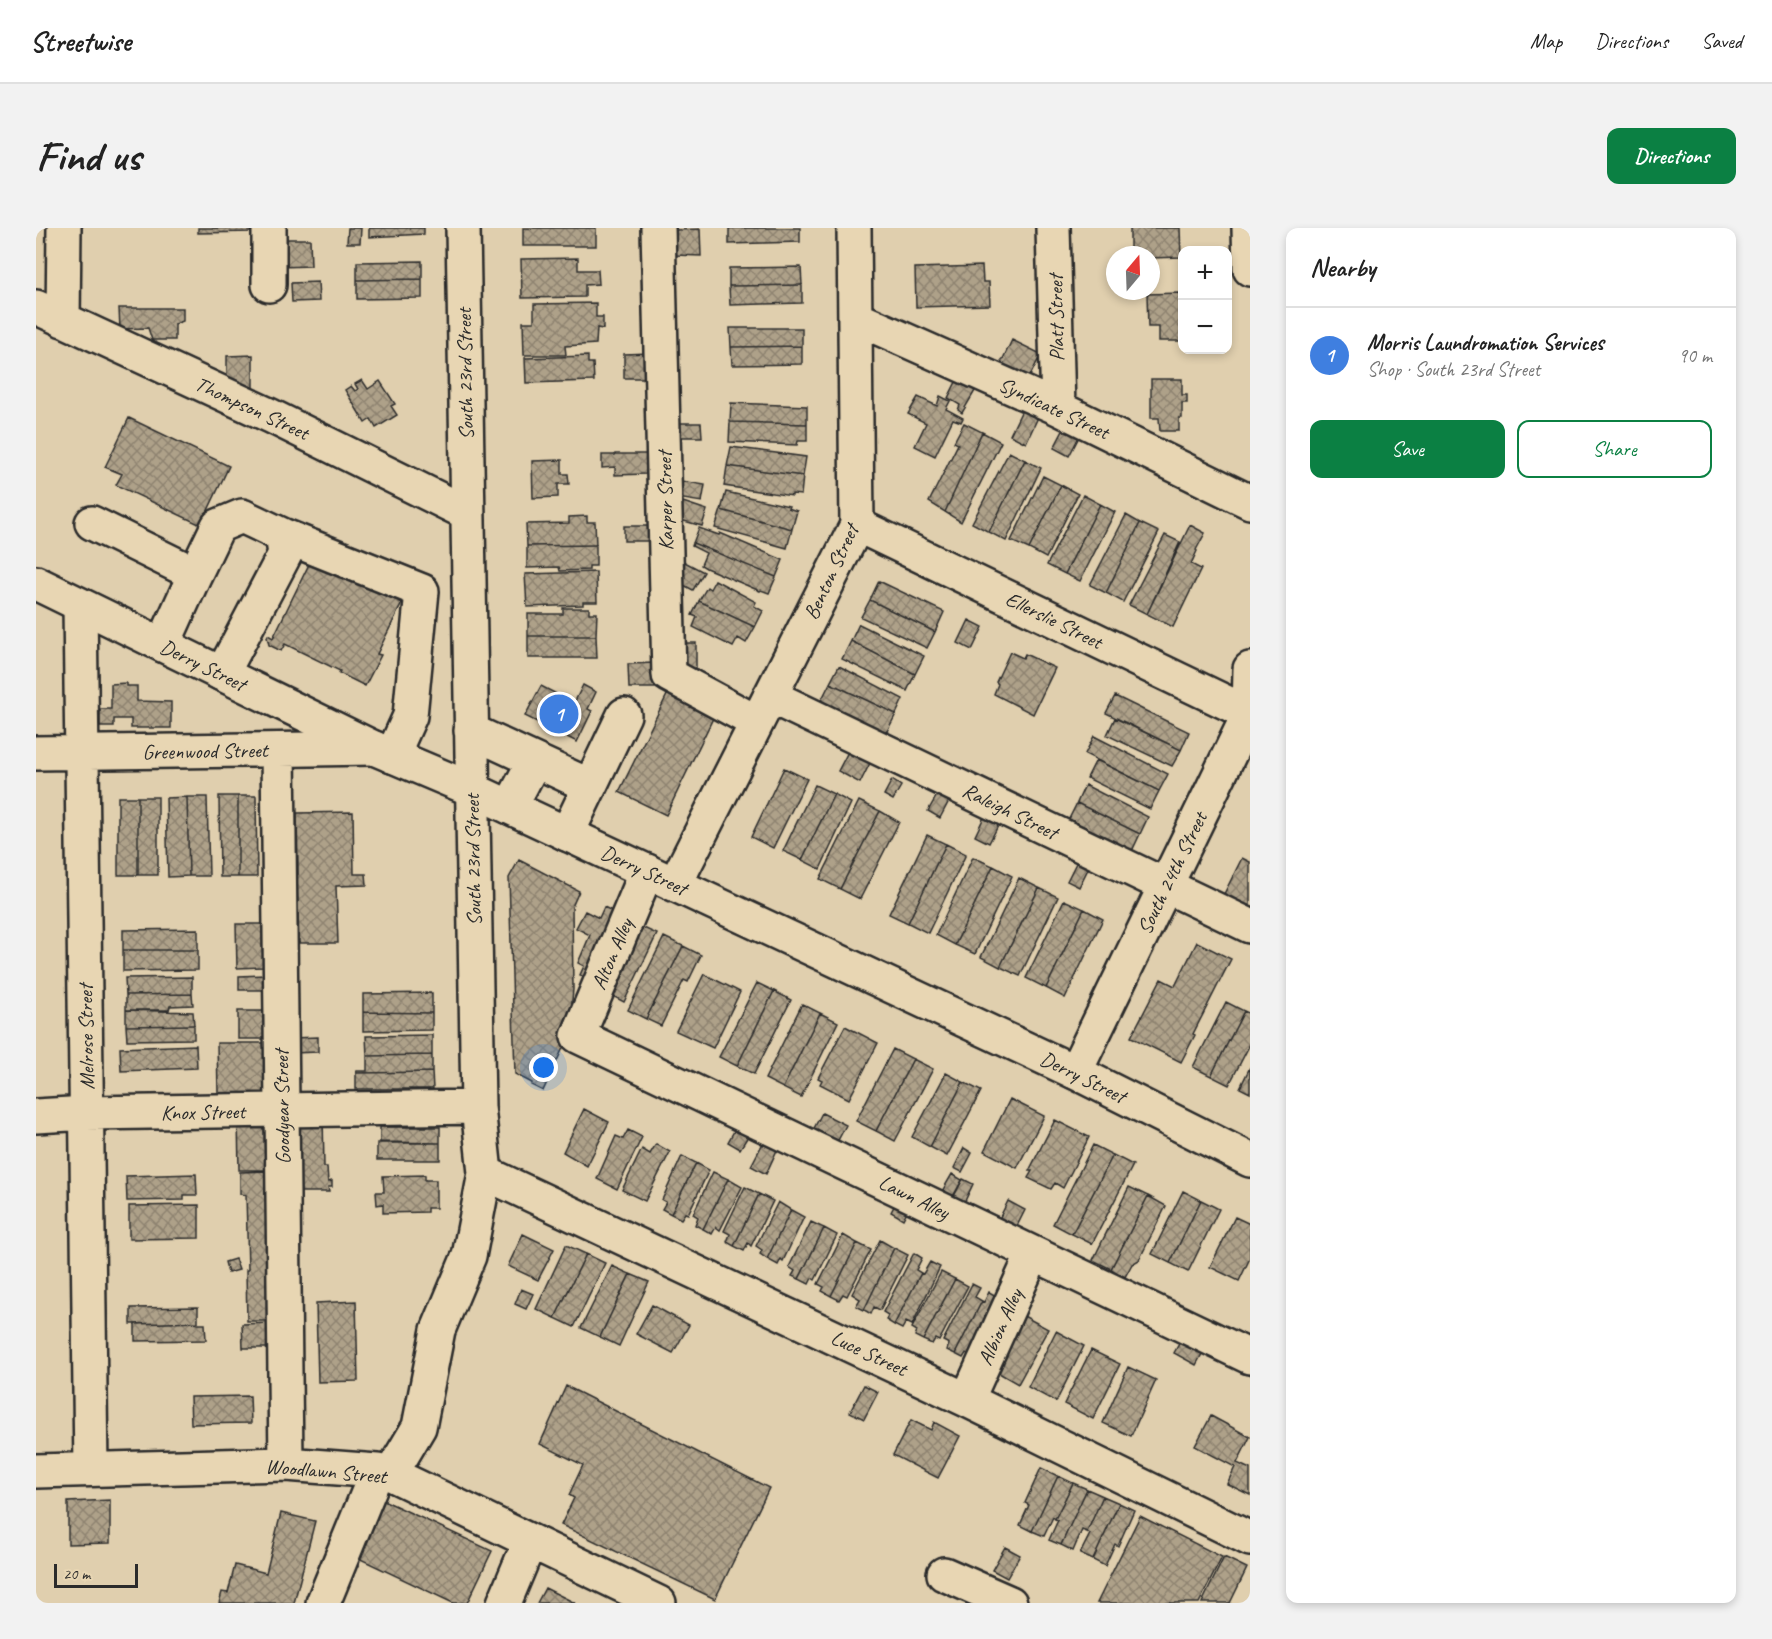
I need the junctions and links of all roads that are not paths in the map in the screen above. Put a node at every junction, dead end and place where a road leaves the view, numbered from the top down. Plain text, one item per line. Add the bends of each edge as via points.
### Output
1 (64, 228) edge
2 (268, 228) edge
3 (462, 228) edge
4 (658, 228) edge
5 (854, 228) edge
6 (1053, 228) edge
7 (1249, 228) edge
8 (1250, 269) edge
9 (269, 285) dead end
10 (49, 314) edge
11 (856, 318) junction
12 (1058, 408) junction
13 (1250, 502) edge
14 (467, 513) junction
15 (92, 524) dead end
16 (857, 525) junction
17 (282, 535) junction
18 (195, 574) junction
19 (36, 583) edge
20 (80, 605) junction
21 (163, 645) junction
22 (1250, 669) edge
23 (222, 674) junction
24 (763, 709) junction
25 (1249, 714) edge
26 (624, 715) dead end
27 (471, 731) junction
28 (278, 750) junction
29 (383, 752) junction
30 (36, 753) edge
31 (82, 753) junction
32 (534, 761) junction
33 (590, 786) junction
34 (471, 789) junction
35 (510, 807) junction
36 (567, 834) junction
37 (661, 878) junction
38 (1165, 885) junction
39 (1250, 926) edge
40 (578, 1036) joint
41 (1075, 1072) junction
42 (478, 1107) junction
43 (282, 1111) junction
44 (87, 1113) junction
45 (36, 1116) edge
46 (1250, 1160) edge
47 (485, 1173) junction
48 (1033, 1254) junction
49 (1250, 1357) edge
50 (967, 1400) junction
51 (286, 1464) junction
52 (91, 1469) junction
53 (36, 1471) edge
54 (384, 1473) junction
55 (1250, 1539) edge
56 (530, 1541) junction
57 (944, 1574) dead end
58 (323, 1603) edge
59 (504, 1603) edge
60 (659, 1603) edge
61 (1010, 1603) edge

1 - 10 street
2 - 9 street
3 - 14 street, South 23rd Street
4 - 24 street, Karper Street via 669,675
5 - 11 street, Benton Street
6 - 12 street, Platt Street
7 - 8 street
10 - 14 street, Thompson Street via 271,416
11 - 12 street, Syndicate Street
11 - 16 street, Benton Street
12 - 13 street, Syndicate Street
14 - 27 street, South 23rd Street
15 - 18 street
16 - 24 street, Benton Street
16 - 25 street, Ellerslie Street
17 - 18 street via 242,516 218,526
17 - 23 street via 285,554
17 - 29 street via 422,591 410,716
18 - 21 street
19 - 20 street, Derry Street
20 - 21 street, Derry Street
20 - 31 street, Melrose Street
21 - 23 street, Derry Street
22 - 25 street, South 24th Street
23 - 29 street, Derry Street
24 - 37 street, Benton Street
24 - 38 street, Raleigh Street
25 - 38 street, South 24th Street
26 - 33 street
27 - 32 street
27 - 34 street, South 23rd Street
28 - 29 street, Greenwood Street
28 - 31 street, Greenwood Street
28 - 43 street, Goodyear Street
29 - 34 street, Derry Street
30 - 31 street, Greenwood Street
31 - 44 street, Melrose Street
32 - 33 street
32 - 35 street
33 - 36 street
34 - 35 street, Derry Street
34 - 42 street, South 23rd Street
35 - 36 street, Derry Street
36 - 37 street, Derry Street
37 - 40 street, Alton Alley
37 - 41 street, Derry Street
38 - 39 street, Raleigh Street
38 - 41 street, South 24th Street
40 - 48 street, Lawn Alley
41 - 46 street, Derry Street
42 - 43 street, Knox Street
42 - 47 street, South 23rd Street
43 - 44 street, Knox Street
43 - 51 street, Goodyear Street
44 - 45 street, Knox Street
44 - 52 street, Melrose Street
47 - 50 street, Luce Street
47 - 54 street, South 23rd Street via 470,1256 438,1330 418,1427
48 - 49 street, Lawn Alley
48 - 50 street, Albion Alley
50 - 55 street, Luce Street
51 - 52 street, Woodlawn Street
51 - 54 street, Woodlawn Street
52 - 53 street, Woodlawn Street
54 - 56 street, Woodlawn Street
54 - 58 street, South 23rd Street
56 - 59 street
56 - 60 street, Woodlawn Street
57 - 61 street

